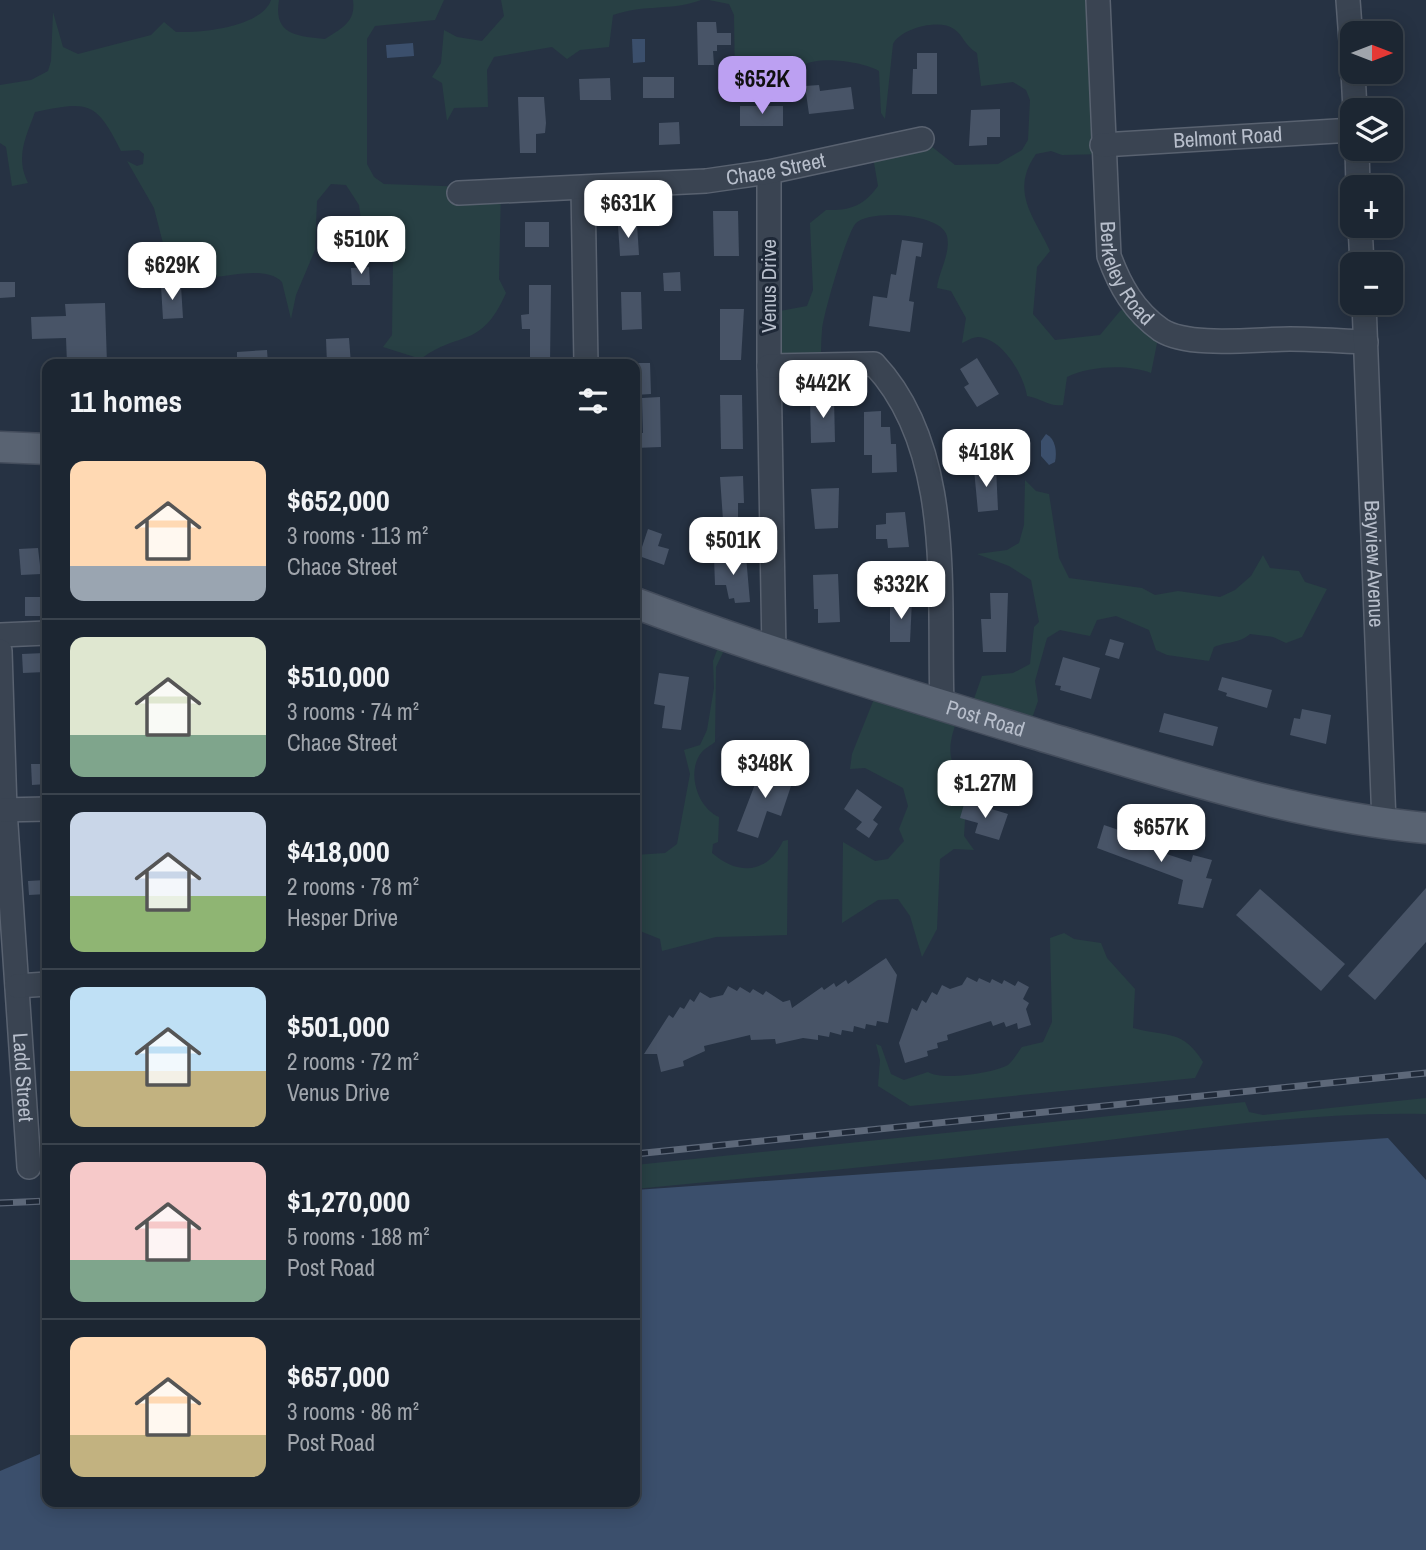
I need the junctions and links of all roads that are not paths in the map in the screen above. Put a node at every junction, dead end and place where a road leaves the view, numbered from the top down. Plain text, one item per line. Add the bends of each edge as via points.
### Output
1 (1098, 0) edge
2 (1348, 0) edge
3 (1350, 21) edge
4 (1340, 131) edge
5 (922, 139) dead end
6 (1102, 145) junction
7 (769, 172) junction
8 (583, 188) junction
9 (459, 193) dead end
10 (1365, 315) edge
11 (1366, 342) junction
12 (586, 359) edge
13 (769, 366) junction
14 (0, 447) edge
15 (42, 449) edge
16 (640, 605) edge
17 (42, 633) edge
18 (0, 635) edge
19 (0, 651) edge
20 (774, 652) junction
21 (942, 705) junction
22 (42, 808) edge
23 (2, 810) edge
24 (1384, 823) junction
25 (1426, 828) edge
26 (42, 984) edge
27 (17, 986) junction
28 (29, 1167) dead end

1 - 6 street, Berkeley Road
2 - 3 street
4 - 6 street, Belmont Road
5 - 7 street, Chace Street
6 - 11 street, Berkeley Road via 1109,256 1120,288 1163,331 1210,342
7 - 8 street, Chace Street via 706,181
7 - 13 street, Venus Drive
8 - 9 street, Chace Street
8 - 12 street
10 - 11 street, Bayview Avenue
11 - 24 street, Bayview Avenue
13 - 20 street, Venus Drive
13 - 21 street via 874,364 898,396 926,455 936,504
14 - 15 main road
16 - 20 main road, Post Road
17 - 18 street
19 - 23 street, Ladd Street
20 - 21 main road, Post Road
21 - 24 main road, Post Road via 1207,785
22 - 23 street
23 - 27 street, Ladd Street
24 - 25 main road, Post Road
26 - 27 street
27 - 28 street, Ladd Street

